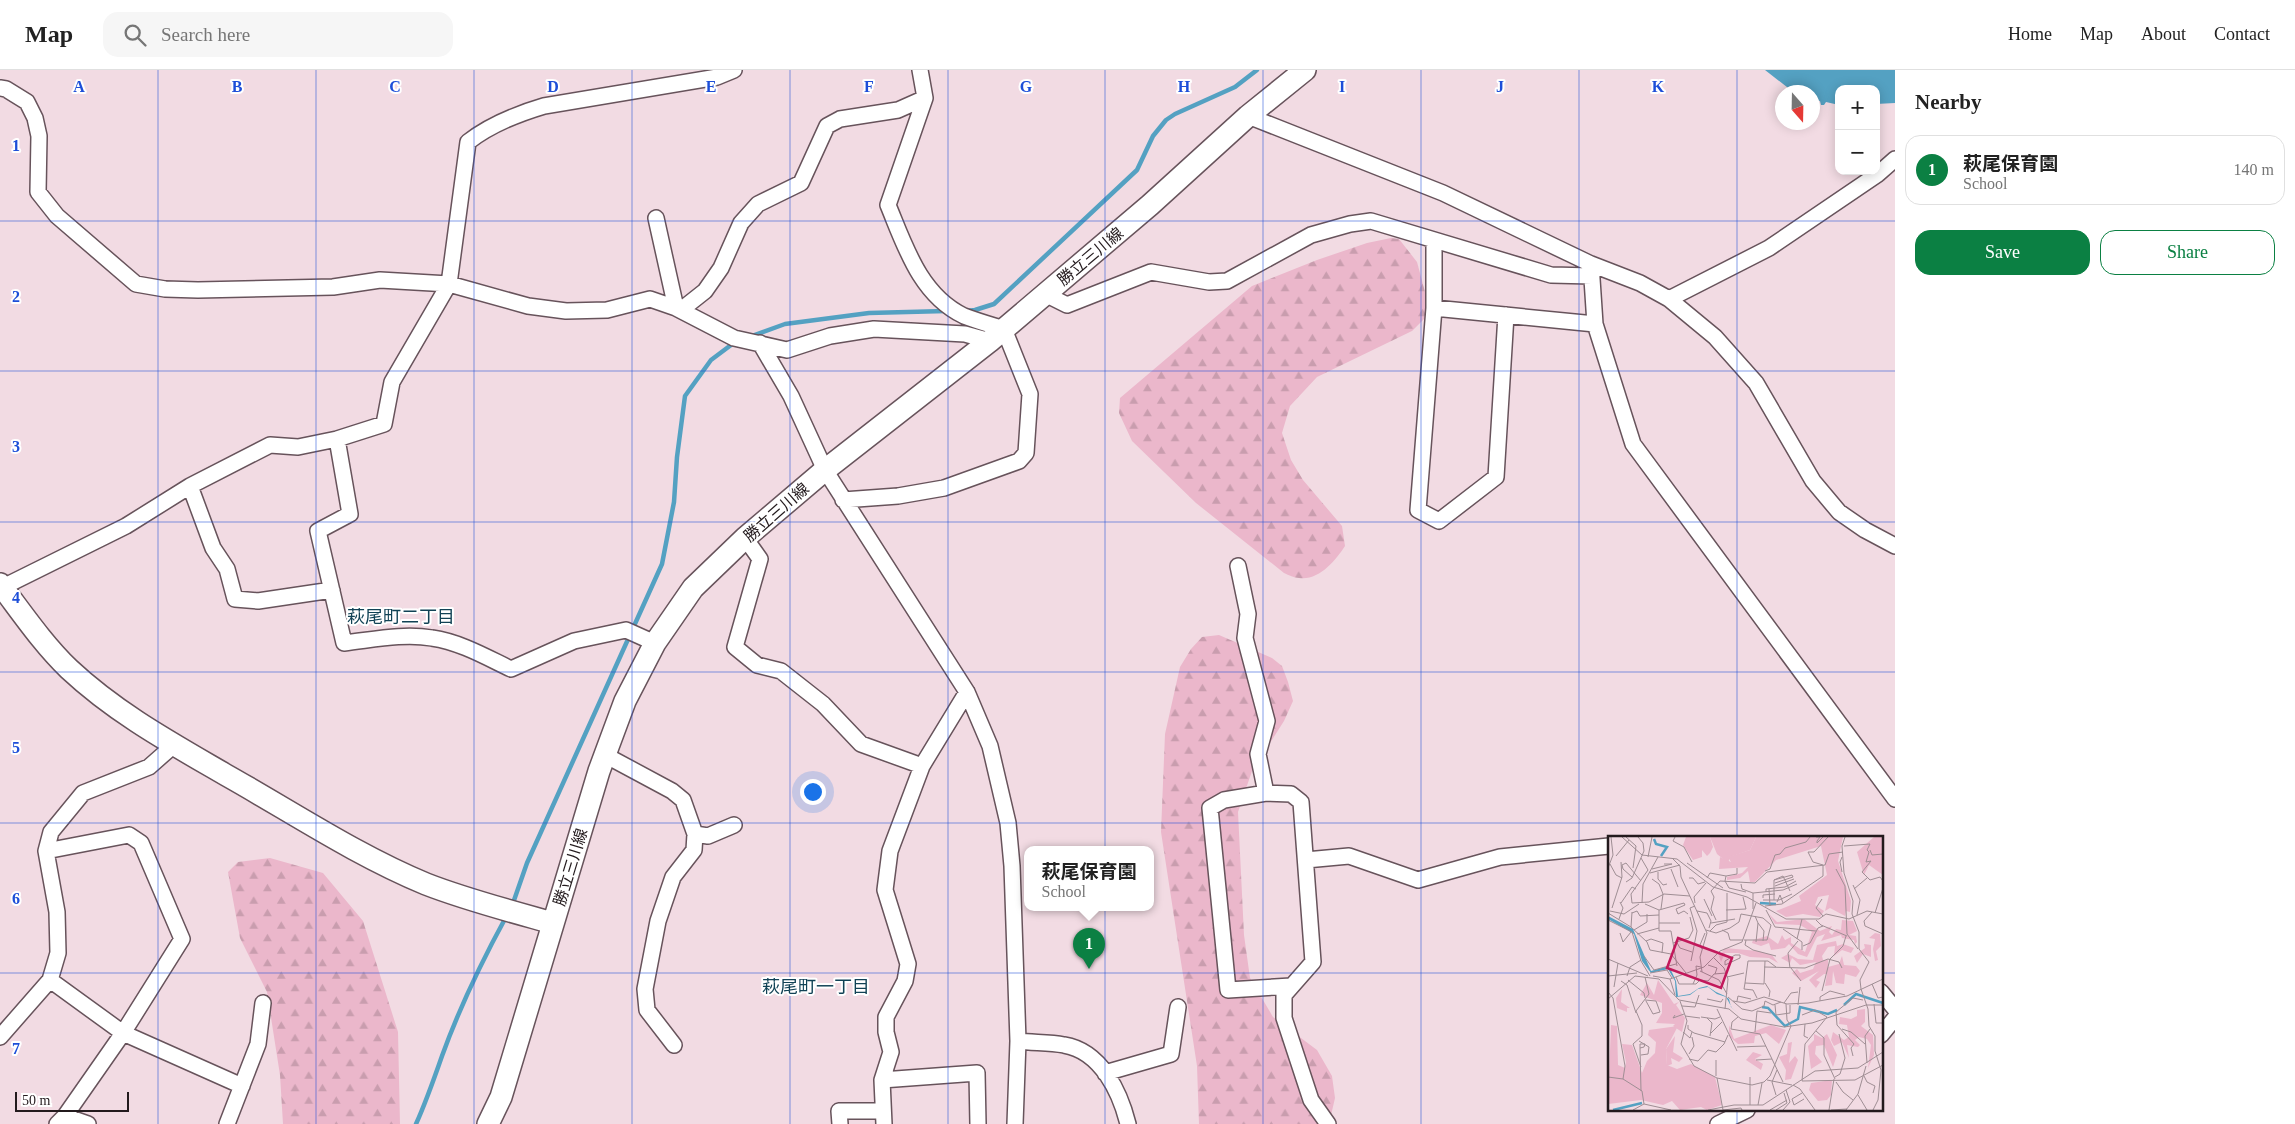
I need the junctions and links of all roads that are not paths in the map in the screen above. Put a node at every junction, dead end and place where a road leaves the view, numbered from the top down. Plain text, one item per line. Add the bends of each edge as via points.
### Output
1 (734, 70) edge
2 (920, 70) edge
3 (1305, 70) edge
4 (0, 88) edge
5 (925, 98) junction
6 (1248, 116) junction
7 (1895, 159) edge
8 (656, 218) dead end
9 (1434, 240) junction
10 (1591, 270) junction
11 (449, 284) junction
12 (1045, 294) junction
13 (1669, 299) junction
14 (1434, 308) junction
15 (679, 309) junction
16 (1506, 315) junction
17 (1595, 324) junction
18 (997, 335) junction
19 (760, 343) junction
20 (337, 439) junction
21 (825, 470) junction
22 (190, 486) junction
23 (843, 500) junction
24 (745, 538) junction
25 (1895, 546) edge
26 (1238, 566) dead end
27 (1, 586) edge
28 (332, 590) junction
29 (655, 643) junction
30 (967, 692) junction
31 (174, 745) junction
32 (605, 755) junction
33 (922, 766) junction
34 (1266, 793) junction
35 (1895, 799) edge
36 (734, 825) dead end
37 (694, 834) junction
38 (1608, 846) edge
39 (46, 851) junction
40 (1306, 860) junction
41 (553, 923) junction
42 (50, 980) junction
43 (1291, 986) junction
44 (1882, 993) edge
45 (263, 1002) dead end
46 (1178, 1007) dead end
47 (1895, 1009) edge
48 (1895, 1018) edge
49 (123, 1033) junction
50 (1882, 1033) edge
51 (0, 1037) edge
52 (1018, 1041) junction
53 (674, 1045) dead end
54 (1106, 1073) junction
55 (882, 1080) junction
56 (242, 1086) junction
57 (1743, 1112) edge
58 (884, 1117) edge
59 (61, 1120) edge
60 (88, 1124) edge
61 (227, 1124) edge
62 (488, 1124) edge
63 (840, 1124) edge
64 (978, 1124) edge
65 (1015, 1124) edge
66 (1128, 1124) edge
67 (1328, 1124) edge
68 (1718, 1124) edge

1 - 11 street via 717,77 544,106 483,130 468,142
2 - 5 street
3 - 6 main road, 勝立三川線
4 - 11 street via 6,88 27,102 35,118 39,136 38,192 57,216 136,284 198,290 333,287 380,280
5 - 15 street via 898,110 840,120 827,126 801,183 758,204 741,222 721,268 705,291
5 - 18 street via 888,204 908,255 932,291 946,305
6 - 10 street via 1443,193
6 - 12 main road, 勝立三川線
7 - 13 street via 1769,248
8 - 15 street
9 - 10 street via 1551,275
9 - 12 street via 1371,221 1311,236 1227,281 1209,282 1151,272 1067,305
9 - 14 street
10 - 13 street via 1640,283
10 - 17 street
11 - 15 street via 528,306 566,311 607,310 650,299
11 - 20 street via 392,382 384,424
12 - 18 main road, 勝立三川線
13 - 25 street via 1716,337 1756,383 1813,481 1839,512
14 - 16 street
14 - 16 street via 1418,510 1439,520 1496,477
15 - 19 street via 734,338
16 - 17 street
17 - 35 street via 1633,444
18 - 19 street via 874,329 830,336 787,350
18 - 21 main road, 勝立三川線
18 - 23 street via 1030,394 1026,453 1019,461 944,488 898,496
19 - 21 street via 791,396
20 - 22 street via 298,447 270,445
20 - 28 street via 350,514 318,531
21 - 23 street
21 - 24 main road, 勝立三川線
22 - 27 street via 126,526
22 - 28 street via 213,548 227,569 236,600 258,601
23 - 30 street
24 - 29 main road, 勝立三川線 via 693,588
24 - 33 street via 760,559 735,647 757,665 782,671 824,704 861,744
26 - 34 street via 1248,614 1245,638 1267,721 1258,754
27 - 31 main road via 68,668 121,712
28 - 29 street via 344,642 407,636 432,638 460,645 511,669 574,641 626,630
29 - 32 main road, 勝立三川線 via 625,701
30 - 33 street
30 - 52 street via 990,746 1008,823
31 - 39 street via 149,766 83,793 51,832
31 - 41 main road via 384,865 427,884
32 - 37 street via 672,790 683,800
32 - 41 main road, 勝立三川線
33 - 55 street via 887,868 885,890 908,964 905,981 886,1017 891,1052
34 - 40 street via 1291,794 1301,802
34 - 43 street via 1224,800 1210,808 1228,990
36 - 37 street via 708,836
37 - 53 street via 694,850 673,877 658,921 645,989 646,1010
38 - 40 street via 1500,857 1418,880 1349,856
39 - 42 street via 57,912 58,953
39 - 49 street via 129,835 141,843 182,939
40 - 43 street via 1313,962
41 - 62 main road, 勝立三川線 via 501,1097
42 - 49 street
42 - 51 street
43 - 67 street via 1284,995 1284,1018 1311,1100
44 - 47 street
45 - 56 street via 258,1044
46 - 54 street via 1171,1054
48 - 50 street
49 - 56 street
49 - 59 street
52 - 54 street via 1066,1045 1087,1053
52 - 65 street
54 - 66 street via 1123,1104
55 - 58 street
55 - 64 street via 977,1073
56 - 61 street
57 - 68 street
58 - 63 street via 839,1111
59 - 60 street

